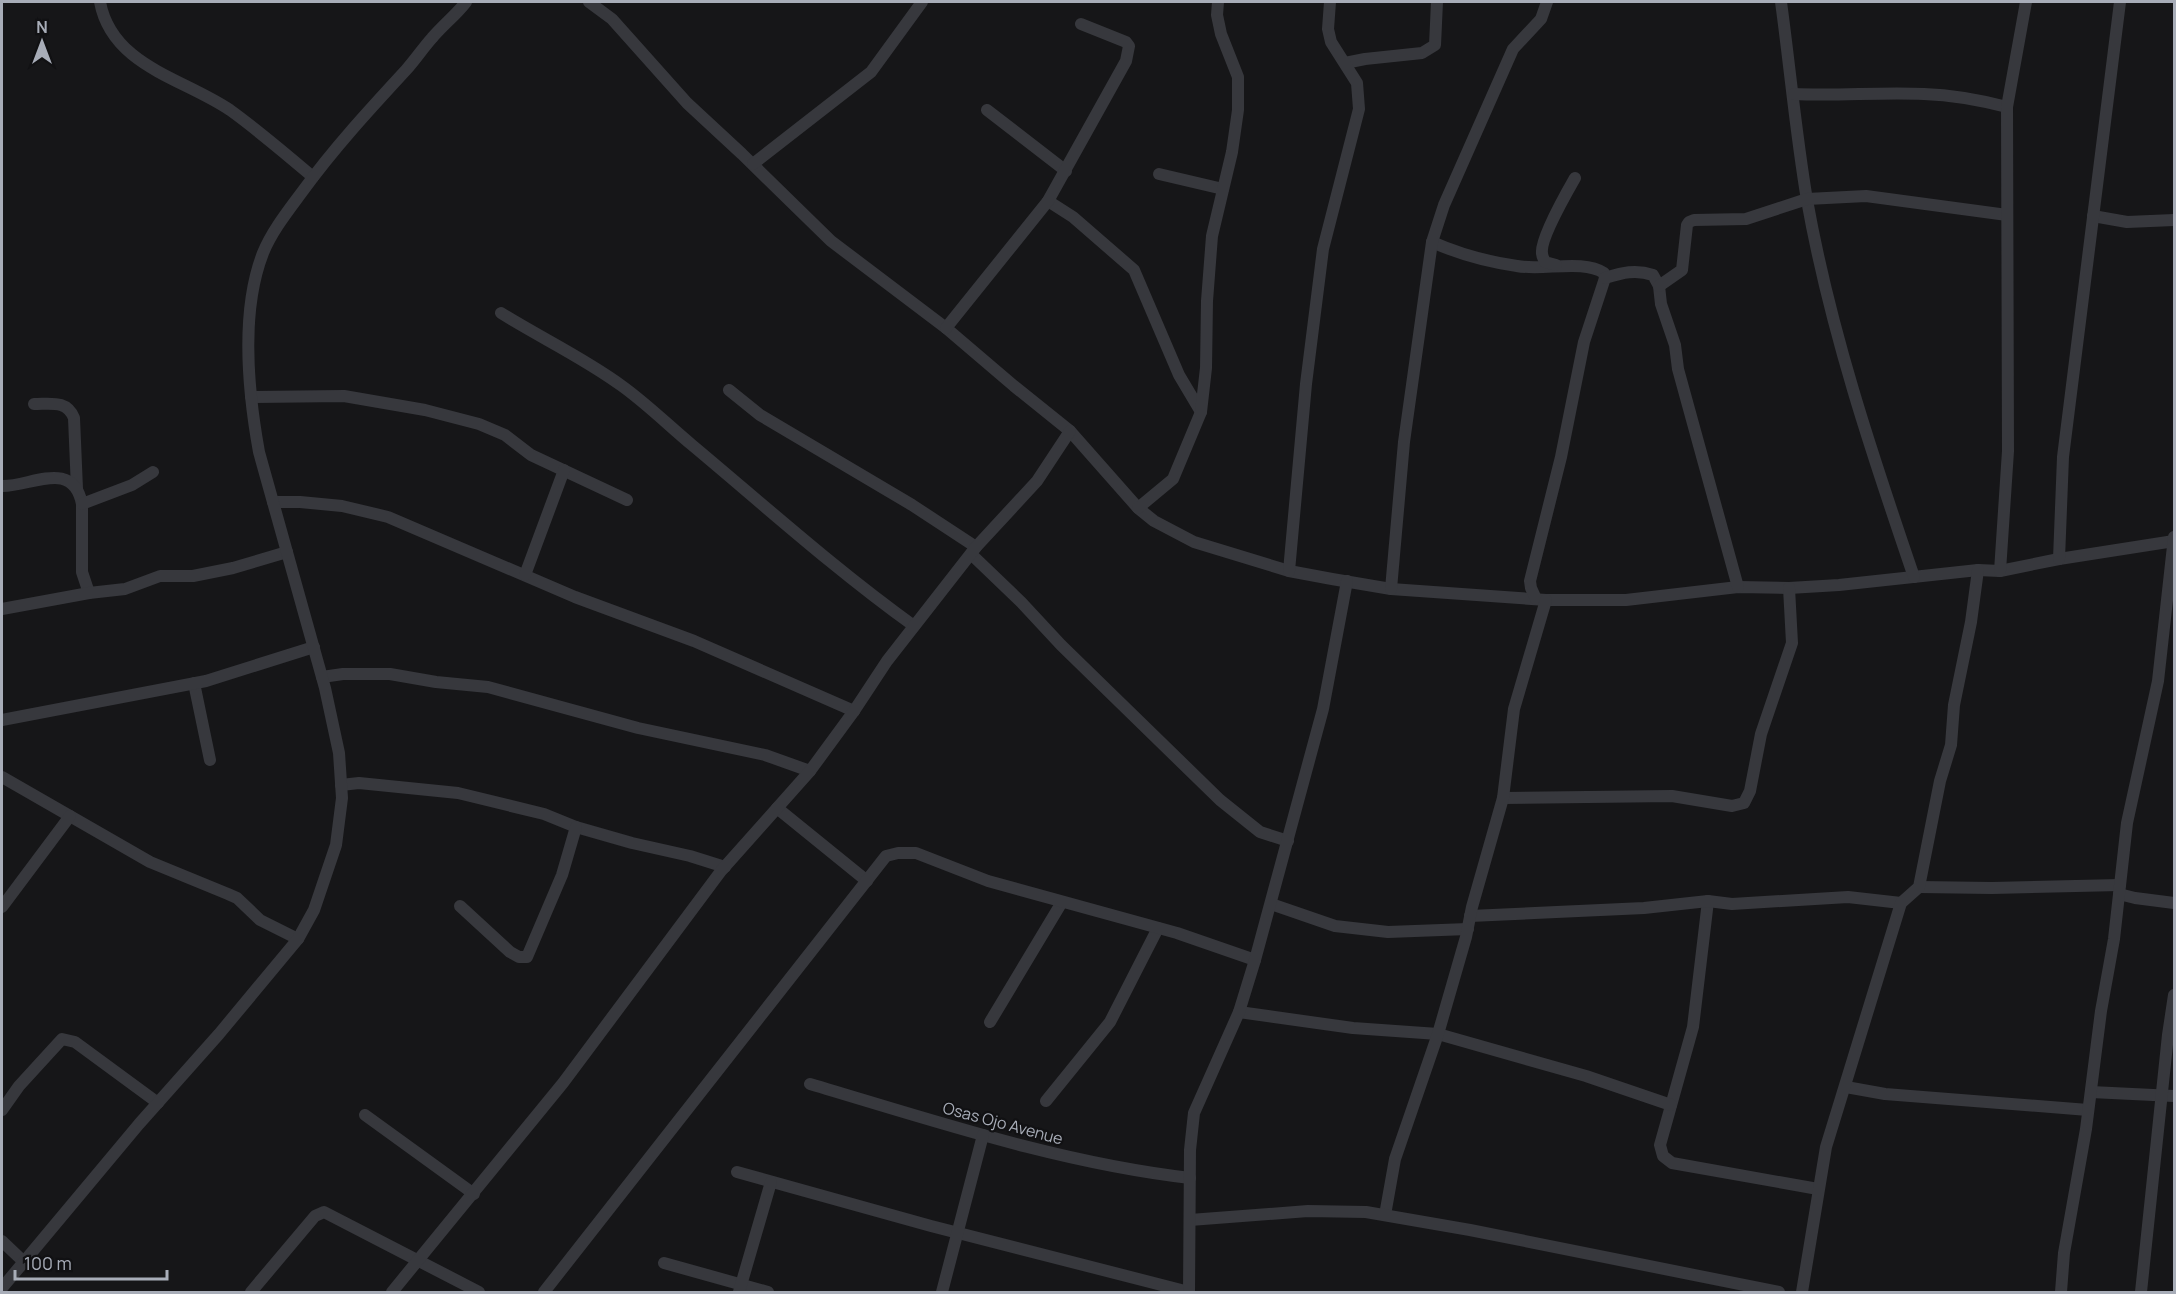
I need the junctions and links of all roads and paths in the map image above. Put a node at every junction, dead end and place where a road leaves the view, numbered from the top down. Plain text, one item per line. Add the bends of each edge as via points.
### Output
1 (100, 2) edge
2 (466, 2) edge
3 (589, 2) edge
4 (922, 2) edge
5 (1218, 2) edge
6 (1329, 2) edge
7 (1437, 2) edge
8 (1547, 2) edge
9 (1781, 2) edge
10 (2026, 2) edge
11 (2120, 2) edge
12 (1081, 24) dead end
13 (1345, 63) junction
14 (1794, 94) junction
15 (2007, 107) junction
16 (987, 110) dead end
17 (753, 164) junction
18 (1065, 171) junction
19 (1159, 174) dead end
20 (313, 177) junction
21 (1575, 178) dead end
22 (1223, 189) junction
23 (1807, 199) junction
24 (1048, 201) junction
25 (2007, 215) junction
26 (2093, 216) junction
27 (2175, 220) edge
28 (1432, 242) junction
29 (1563, 267) junction
30 (1605, 278) junction
31 (1659, 286) junction
32 (501, 313) dead end
33 (946, 328) junction
34 (729, 390) dead end
35 (251, 397) junction
36 (34, 404) dead end
37 (1201, 412) junction
38 (1070, 431) junction
39 (564, 470) junction
40 (153, 472) dead end
41 (2, 486) edge
42 (77, 489) junction
43 (627, 500) dead end
44 (273, 502) junction
45 (82, 504) junction
46 (1138, 508) junction
47 (2174, 540) edge
48 (973, 550) junction
49 (287, 552) junction
50 (2059, 559) junction
51 (1978, 570) junction
52 (1289, 571) junction
53 (2000, 571) junction
54 (525, 575) junction
55 (1914, 577) junction
56 (1347, 581) junction
57 (1738, 587) junction
58 (1789, 588) junction
59 (1391, 589) junction
60 (89, 592) junction
61 (1541, 599) junction
62 (2, 609) edge
63 (914, 626) junction
64 (314, 647) junction
65 (322, 677) junction
66 (194, 684) junction
67 (854, 711) junction
68 (2, 720) edge
69 (210, 760) dead end
70 (810, 771) junction
71 (2, 777) edge
72 (341, 785) junction
73 (1503, 798) junction
74 (777, 808) junction
75 (70, 816) junction
76 (576, 826) junction
77 (1288, 841) junction
78 (725, 867) junction
79 (867, 881) junction
80 (1919, 887) junction
81 (2120, 889) junction
82 (1708, 901) junction
83 (1062, 902) junction
84 (1901, 903) junction
85 (2175, 903) edge
86 (1271, 904) junction
87 (460, 906) dead end
88 (2, 907) edge
89 (1470, 916) junction
90 (1158, 928) junction
91 (1467, 929) junction
92 (298, 939) junction
93 (1255, 960) junction
94 (2174, 1000) edge
95 (1239, 1012) junction
96 (990, 1022) dead end
97 (1438, 1034) junction
98 (810, 1084) dead end
99 (1846, 1087) junction
100 (2091, 1092) junction
101 (2168, 1095) edge
102 (1046, 1101) dead end
103 (158, 1103) junction
104 (1671, 1105) junction
105 (2, 1110) edge
106 (2088, 1110) junction
107 (365, 1115) dead end
108 (983, 1135) junction
109 (737, 1172) dead end
110 (1190, 1178) junction
111 (771, 1182) junction
112 (1818, 1189) junction
113 (474, 1194) junction
114 (1385, 1215) junction
115 (1190, 1220) junction
116 (958, 1232) junction
117 (2, 1241) edge
118 (420, 1261) junction
119 (24, 1262) junction
120 (664, 1263) dead end
121 (2, 1288) edge
122 (740, 1289) edge
123 (1189, 1292) edge
124 (1802, 1292) edge
125 (251, 1293) edge
126 (392, 1293) edge
127 (479, 1293) edge
128 (544, 1293) edge
129 (768, 1293) edge
130 (942, 1293) edge
131 (1779, 1293) edge
132 (2061, 1293) edge
133 (2141, 1293) edge

1 - 20 street via 109,30 139,59 231,111
2 - 20 street
3 - 17 street via 612,19 687,103
4 - 17 street via 871,72
5 - 22 street via 1221,34 1238,77 1237,121
6 - 13 street via 1331,42
7 - 13 street via 1435,45 1422,53
8 - 28 street via 1541,20 1513,49 1444,205
9 - 14 street
10 - 15 street
11 - 26 street
12 - 18 street via 1129,46 1115,83
13 - 52 street via 1357,83 1359,109 1323,249
14 - 15 street via 1925,94
14 - 23 street
15 - 25 street
16 - 18 street
17 - 33 street via 831,241
18 - 24 street
19 - 22 street
20 - 35 street via 263,253 250,314
21 - 29 street via 1542,249 1545,262
22 - 37 street via 1212,236
23 - 25 street via 1866,196
23 - 31 street via 1746,219 1689,222 1682,270
23 - 55 street via 1820,264 1867,435
24 - 33 street
24 - 37 street via 1073,217 1134,270 1179,375
25 - 53 street via 2008,450
26 - 27 street via 2127,222
26 - 50 street via 2063,457
28 - 29 street via 1519,267
28 - 59 street via 1404,442
29 - 30 street via 1599,269
30 - 31 street via 1627,271 1642,272 1653,275
30 - 61 street via 1584,342 1530,581
31 - 57 street
32 - 63 street via 621,385 846,575
33 - 38 street
34 - 48 street via 760,415 912,506
35 - 39 street via 344,396 425,410 495,430
35 - 44 street via 259,452
36 - 42 street via 61,404 71,410
37 - 46 street via 1173,479
38 - 46 street
38 - 48 street via 1037,481
39 - 43 street
39 - 54 street
40 - 45 street via 132,485
41 - 42 street via 51,477 68,481
42 - 45 street
44 - 49 street
44 - 54 street via 342,506 388,517
45 - 60 street via 82,572
46 - 52 street via 1194,542
47 - 50 street
47 - 81 street via 2158,681 2127,823
48 - 63 street
48 - 77 street via 1061,645 1220,800 1260,832
49 - 60 street via 233,568 193,576 160,576 125,589
49 - 64 street
50 - 53 street
51 - 53 street
51 - 55 street
51 - 80 street via 1954,705 1951,745
52 - 56 street
54 - 67 street via 694,641
55 - 58 street
56 - 59 street
56 - 77 street via 1323,709
57 - 58 street
57 - 61 street via 1626,600
58 - 73 street via 1792,643 1761,734 1744,803 1732,806 1671,796
59 - 61 street
60 - 62 street
61 - 73 street via 1514,709
63 - 67 street
64 - 65 street
64 - 66 street
65 - 70 street via 390,674 488,687 638,728 765,755
65 - 72 street via 339,753
66 - 68 street
66 - 69 street
67 - 70 street
70 - 74 street
71 - 75 street
72 - 76 street via 458,793
72 - 92 street via 336,845 314,910
73 - 89 street
74 - 78 street
74 - 79 street
75 - 88 street
75 - 92 street via 150,862 237,898 260,920
76 - 78 street
76 - 87 street via 562,875 527,957 510,952
77 - 86 street
78 - 113 street via 563,1083
79 - 83 street via 886,856 916,853 988,881
79 - 128 street
80 - 81 street
80 - 84 street
81 - 85 street via 2135,898
81 - 100 street
82 - 84 street via 1732,904 1848,897
82 - 89 street
82 - 104 street via 1693,1027
83 - 90 street
83 - 96 street
84 - 99 street
86 - 91 street via 1335,926 1388,932
86 - 93 street
89 - 91 street
90 - 93 street
90 - 102 street via 1110,1022
91 - 97 street
92 - 103 street
93 - 95 street
94 - 101 street
95 - 97 street via 1353,1028
95 - 110 street via 1194,1113
97 - 104 street
97 - 114 street via 1395,1159
98 - 108 street, Osas Ojo Avenue
99 - 106 street via 1885,1094
99 - 112 street via 1826,1147
100 - 101 street
100 - 106 street
101 - 133 street
103 - 105 street via 75,1042 62,1040
103 - 119 street
104 - 112 street via 1660,1145 1663,1156 1672,1163
106 - 132 street
107 - 113 street
108 - 110 street, Osas Ojo Avenue via 1072,1159
108 - 116 street
109 - 111 street
110 - 115 street
111 - 116 street
111 - 122 street
112 - 124 street
113 - 118 street
114 - 115 street via 1308,1211
114 - 131 street
115 - 123 street
116 - 123 street
116 - 130 street
117 - 119 street
118 - 125 street via 321,1212
118 - 126 street
118 - 127 street
119 - 121 street
120 - 122 street
122 - 129 street

